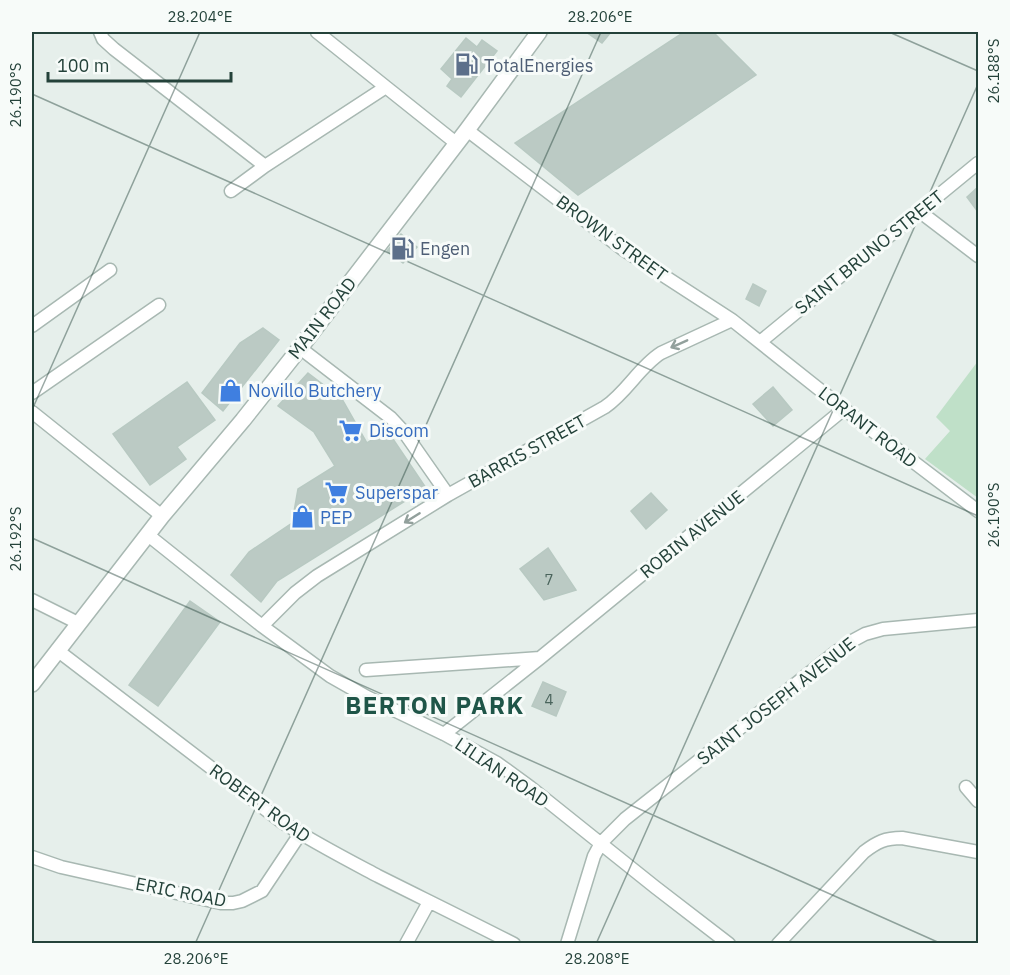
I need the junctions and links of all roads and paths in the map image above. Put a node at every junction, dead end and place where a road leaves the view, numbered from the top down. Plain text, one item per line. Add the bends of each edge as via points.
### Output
1 (100, 32) edge
2 (317, 32) edge
3 (539, 32) edge
4 (386, 87) junction
5 (467, 130) junction
6 (456, 143) junction
7 (978, 163) edge
8 (265, 166) junction
9 (231, 191) dead end
10 (919, 211) junction
11 (978, 256) edge
12 (110, 270) dead end
13 (159, 305) dead end
14 (732, 320) junction
15 (32, 326) edge
16 (760, 342) junction
17 (300, 348) junction
18 (32, 393) edge
19 (844, 409) junction
20 (32, 412) edge
21 (448, 495) junction
22 (978, 511) edge
23 (162, 516) junction
24 (148, 535) junction
25 (32, 600) edge
26 (978, 620) edge
27 (78, 623) junction
28 (262, 626) junction
29 (57, 650) junction
30 (540, 658) junction
31 (366, 670) dead end
32 (32, 684) edge
33 (444, 734) junction
34 (966, 786) dead end
35 (978, 801) edge
36 (300, 834) junction
37 (601, 843) junction
38 (978, 852) edge
39 (32, 857) edge
40 (429, 902) junction
41 (406, 944) edge
42 (514, 944) edge
43 (567, 944) edge
44 (729, 944) edge
45 (778, 944) edge

1 - 8 street via 114,49
2 - 4 street
3 - 5 street, MAIN ROAD
4 - 6 street
4 - 8 street
5 - 6 street, MAIN ROAD
5 - 14 street, BROWN STREET via 624,250
6 - 17 street, MAIN ROAD
7 - 10 street, SAINT BRUNO STREET
8 - 9 street
10 - 11 street
10 - 16 street, SAINT BRUNO STREET
12 - 15 street
13 - 18 street
14 - 16 street, BROWN STREET
14 -> 21 street, BARRIS STREET via 661,353 613,401
16 - 19 street, LORANT ROAD
17 - 21 street via 391,418
17 - 23 street, MAIN ROAD
19 - 22 street, LORANT ROAD
19 - 30 street, ROBIN AVENUE
20 - 23 street
21 -> 28 street, BARRIS STREET via 317,576
23 - 24 street, MAIN ROAD
24 - 27 street, MAIN ROAD
24 - 28 street, LILIAN ROAD
25 - 27 street
26 - 37 street, SAINT JOSEPH AVENUE via 883,629 852,641 625,819
27 - 29 street, MAIN ROAD
28 - 33 street, LILIAN ROAD via 345,685
29 - 32 street, MAIN ROAD
29 - 36 street, ROBERT ROAD
30 - 31 street
30 - 33 street, ROBIN AVENUE
33 - 37 street, LILIAN ROAD via 497,763
34 - 35 street
36 - 39 street, ERIC ROAD via 262,891 233,903 95,875
36 - 40 street, ROBERT ROAD
37 - 43 street
37 - 44 street, LILIAN ROAD
38 - 45 street via 902,838 876,843
40 - 41 street
40 - 42 street, ROBERT ROAD

